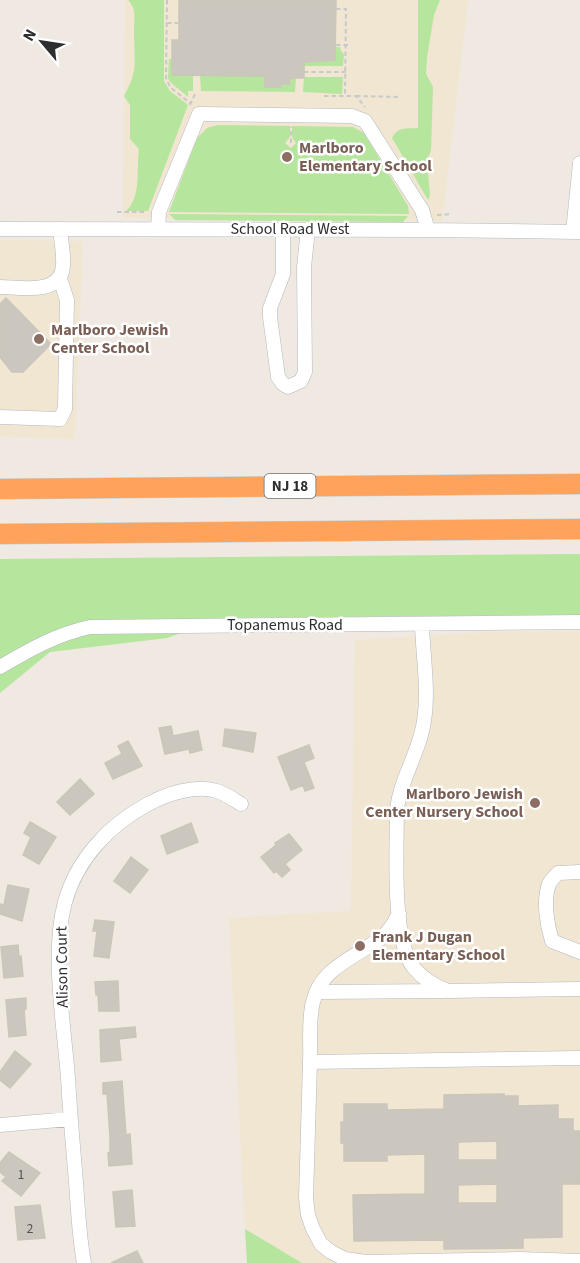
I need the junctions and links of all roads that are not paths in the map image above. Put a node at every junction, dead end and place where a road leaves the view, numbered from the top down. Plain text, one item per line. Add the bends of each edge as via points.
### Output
1 (580, 163) edge
2 (0, 229) edge
3 (60, 229) junction
4 (158, 229) junction
5 (283, 230) junction
6 (308, 230) junction
7 (428, 230) junction
8 (576, 232) edge
9 (60, 279) junction
10 (0, 287) edge
11 (0, 417) edge
12 (580, 484) edge
13 (0, 489) edge
14 (580, 529) edge
15 (0, 534) edge
16 (580, 622) edge
17 (422, 625) junction
18 (0, 667) edge
19 (241, 804) dead end
20 (580, 872) edge
21 (399, 914) junction
22 (580, 952) edge
23 (580, 989) edge
24 (448, 991) junction
25 (317, 992) junction
26 (580, 1058) edge
27 (310, 1062) junction
28 (70, 1119) junction
29 (0, 1125) edge
30 (580, 1261) edge
31 (84, 1263) edge

1 - 8 street
2 - 3 street, School Road West
3 - 4 street, School Road West
3 - 9 street
4 - 5 street, School Road West
4 - 7 street via 159,212 199,114 352,116 364,121 422,210
5 - 6 street, School Road West
5 - 6 street via 283,274 270,317 278,377 288,387 301,381 305,372 304,267
6 - 7 street, School Road West
7 - 8 street, School Road West
9 - 10 street via 38,288
9 - 11 street via 67,300 65,409 60,419
12 - 13 highway, NJ 18
14 - 15 highway
16 - 17 street, Topanemus Road
17 - 18 street, Topanemus Road via 90,627 51,639
17 - 21 street via 426,708 397,810
19 - 28 street, Alison Court via 209,789 161,798 118,824 81,866 66,900 59,939
20 - 22 street via 558,873 550,883 547,899 552,941
21 - 24 street via 413,968
21 - 25 street via 382,938 336,968 322,980
23 - 24 street
24 - 25 street
25 - 27 street via 313,1001
26 - 27 street
27 - 30 street via 307,1206 313,1229 331,1252 366,1262
28 - 29 street
28 - 31 street, Alison Court

